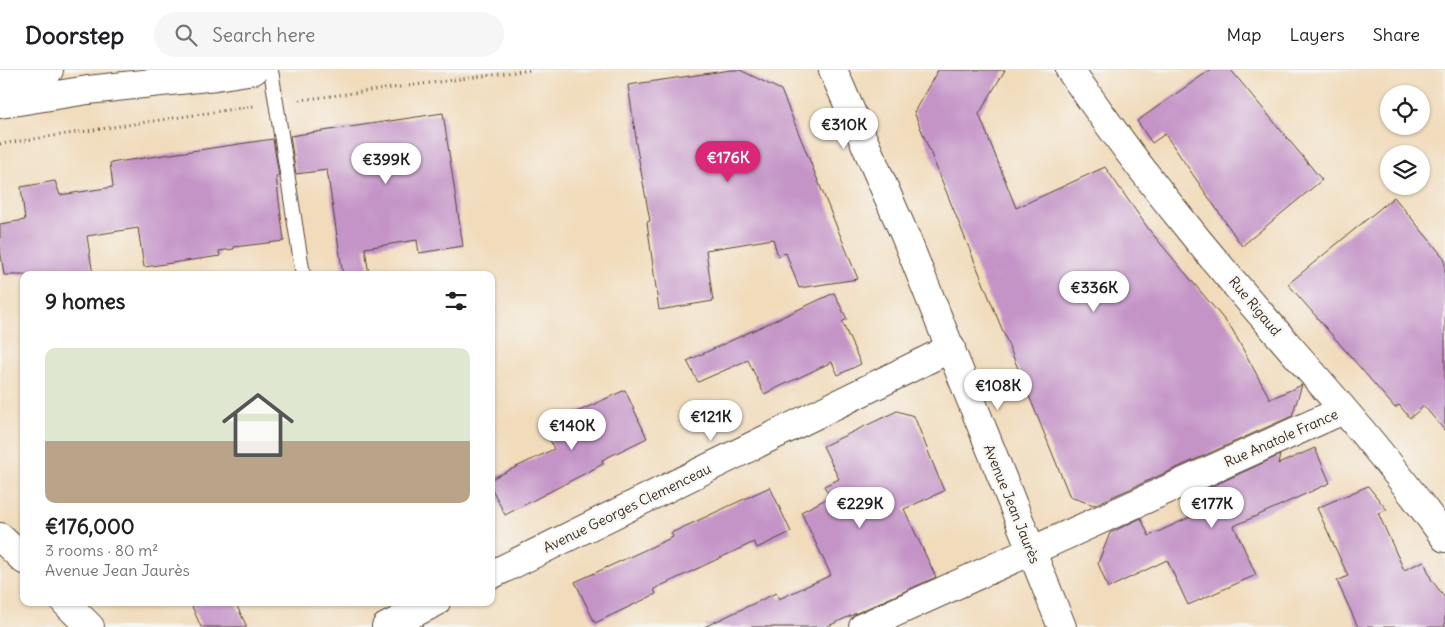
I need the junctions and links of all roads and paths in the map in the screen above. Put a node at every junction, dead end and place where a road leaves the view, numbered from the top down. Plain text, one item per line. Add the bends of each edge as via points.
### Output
1 (49, 70) edge
2 (254, 70) edge
3 (271, 70) edge
4 (833, 70) edge
5 (1070, 70) edge
6 (0, 76) edge
7 (0, 104) edge
8 (302, 271) edge
9 (950, 348) junction
10 (1343, 410) junction
11 (0, 536) edge
12 (1445, 538) edge
13 (1030, 550) junction
14 (20, 556) edge
15 (495, 573) edge
16 (70, 606) edge
17 (428, 606) edge
18 (90, 627) edge
19 (386, 627) edge
20 (863, 627) edge
21 (1062, 627) edge

1 - 6 street
2 - 7 street
3 - 8 lane
4 - 9 street, Avenue Jean Jaurès
5 - 10 street, Rue Rigaud via 1105,121 1197,239
9 - 13 street, Avenue Jean Jaurès
9 - 15 street, Avenue Georges Clemenceau
10 - 12 street, Rue Rigaud via 1378,448
10 - 13 street, Rue Anatole France
11 - 14 street
13 - 20 street, Rue Anatole France
13 - 21 street, Avenue Jean Jaurès
16 - 18 street
17 - 19 street

